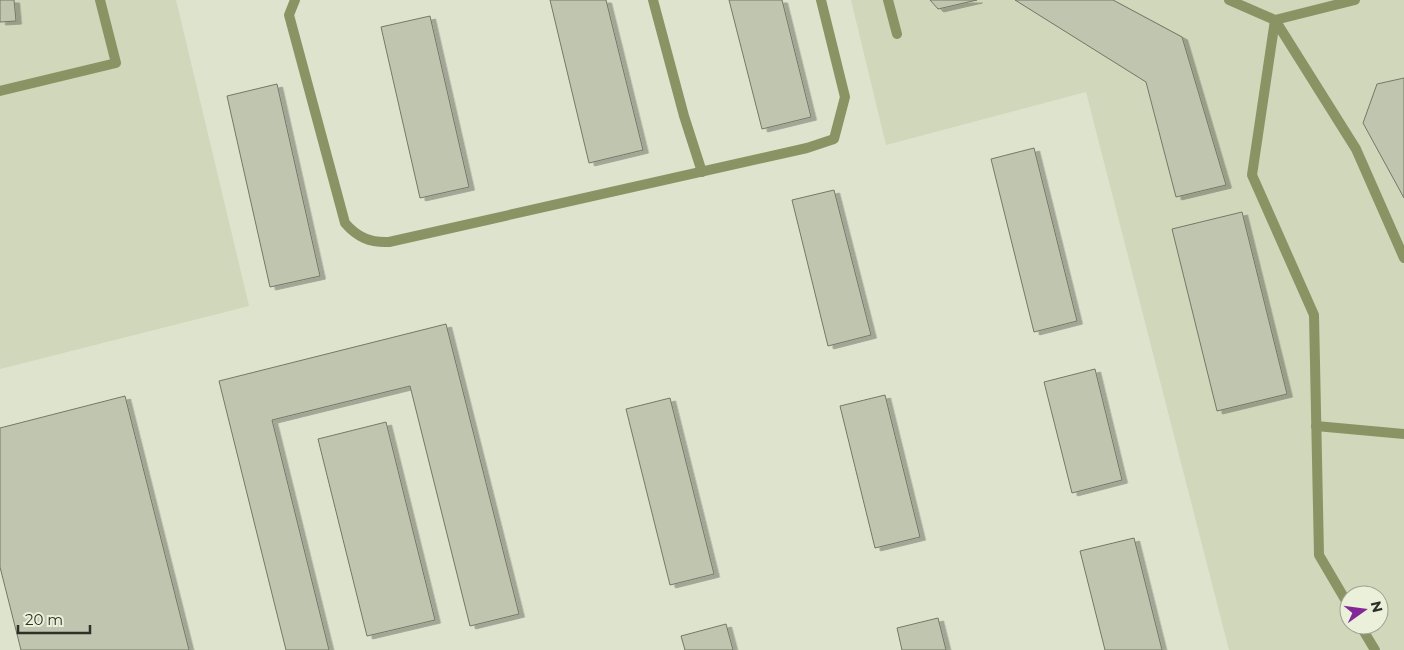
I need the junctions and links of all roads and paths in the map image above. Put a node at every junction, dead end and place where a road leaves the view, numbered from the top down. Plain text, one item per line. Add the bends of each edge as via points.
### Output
1 (100, 0) edge
2 (295, 0) edge
3 (653, 0) edge
4 (821, 0) edge
5 (888, 0) edge
6 (1229, 0) edge
7 (1355, 0) edge
8 (1275, 20) junction
9 (897, 34) dead end
10 (0, 92) edge
11 (702, 172) junction
12 (1404, 258) edge
13 (1316, 426) junction
14 (1404, 434) edge
15 (1339, 589) edge
16 (1366, 635) edge
17 (1375, 650) edge

1 - 10 street via 116,63
2 - 11 street via 289,15 345,223 350,230 368,240 389,242
3 - 11 street
4 - 11 street via 845,97 834,139
5 - 9 street
6 - 8 street
7 - 8 street
8 - 12 street via 1356,149
8 - 13 street via 1252,175 1314,315
13 - 14 street
13 - 15 street via 1319,555
16 - 17 street

